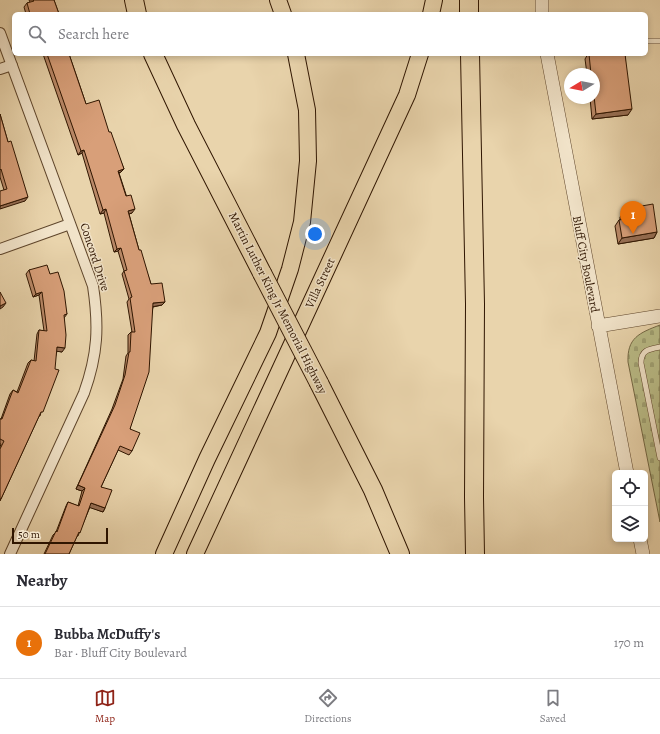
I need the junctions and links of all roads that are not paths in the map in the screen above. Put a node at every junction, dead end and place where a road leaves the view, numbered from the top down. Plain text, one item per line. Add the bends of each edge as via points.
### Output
1 (134, 0) edge
2 (278, 0) edge
3 (434, 0) edge
4 (469, 0) edge
5 (542, 0) edge
6 (137, 12) edge
7 (282, 12) edge
8 (431, 12) edge
9 (469, 12) edge
10 (542, 12) edge
11 (0, 33) edge
12 (648, 41) edge
13 (660, 41) edge
14 (154, 56) edge
15 (297, 56) edge
16 (419, 56) edge
17 (470, 56) edge
18 (547, 56) edge
19 (12, 64) junction
20 (0, 69) edge
21 (70, 224) junction
22 (0, 249) edge
23 (660, 316) edge
24 (598, 326) junction
25 (660, 347) edge
26 (660, 458) edge
27 (626, 470) edge
28 (641, 542) edge
29 (10, 554) edge
30 (164, 554) edge
31 (195, 554) edge
32 (400, 554) edge
33 (475, 554) edge
34 (643, 554) edge

1 - 6 highway
2 - 7 main road
3 - 8 main road
4 - 9 highway
5 - 10 street
11 - 19 street, Concord Drive
12 - 13 lane
14 - 32 highway, Martin Luther King Jr Memorial Highway, bridge via 186,125 373,490
15 - 30 main road via 307,110 308,154 300,229 290,269 268,333
16 - 31 main road, Villa Street via 407,95
17 - 33 highway via 475,304
18 - 24 street, Bluff City Boulevard
19 - 20 street
19 - 21 street, Concord Drive
21 - 22 street
21 - 29 street, Concord Drive via 93,286 98,330 96,350 92,372 84,393
23 - 24 street
24 - 27 street, Bluff City Boulevard
25 - 26 lane via 648,349 642,354 641,363
28 - 34 street

